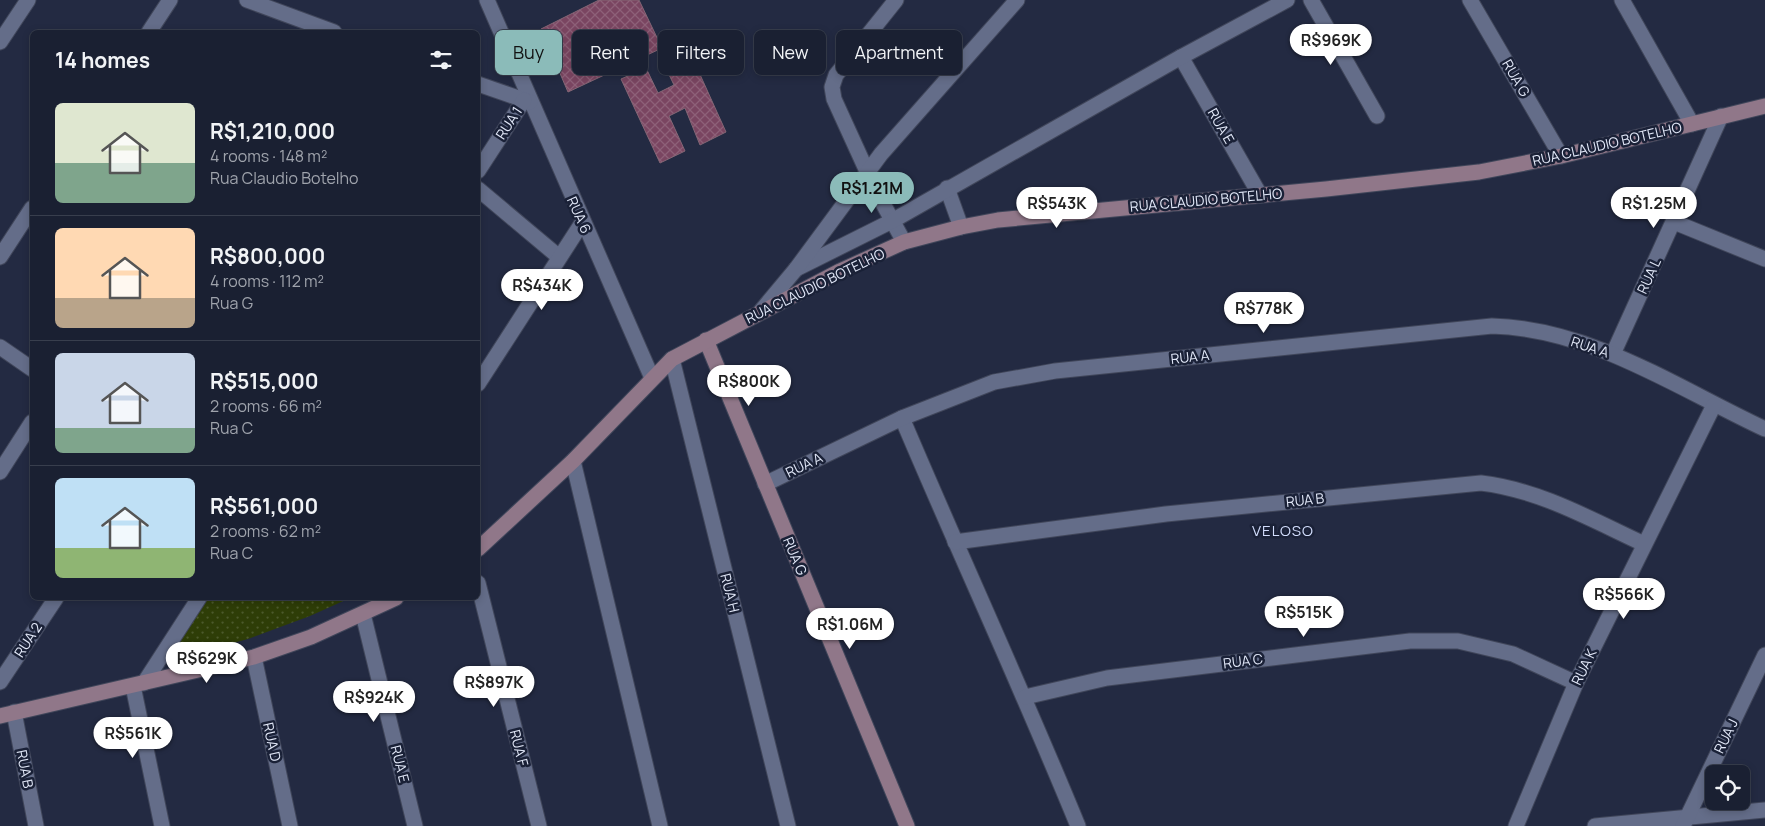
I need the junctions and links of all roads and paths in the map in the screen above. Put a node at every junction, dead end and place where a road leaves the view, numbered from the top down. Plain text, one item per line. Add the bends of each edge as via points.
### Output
1 (28, 0) edge
2 (170, 0) edge
3 (247, 0) edge
4 (487, 0) edge
5 (896, 0) edge
6 (1018, 0) edge
7 (1288, 0) edge
8 (1311, 0) edge
9 (1470, 0) edge
10 (1622, 0) edge
11 (297, 26) edge
12 (150, 30) edge
13 (322, 30) edge
14 (0, 42) edge
15 (1181, 57) junction
16 (480, 85) edge
17 (527, 101) junction
18 (1765, 106) edge
19 (1377, 116) dead end
20 (1721, 116) junction
21 (1692, 124) junction
22 (1561, 156) junction
23 (480, 168) edge
24 (867, 172) junction
25 (947, 188) junction
26 (480, 191) edge
27 (1260, 195) junction
28 (30, 211) edge
29 (892, 221) junction
30 (582, 222) junction
31 (1674, 222) junction
32 (961, 227) junction
33 (904, 242) junction
34 (0, 257) edge
35 (559, 257) junction
36 (1765, 259) edge
37 (796, 269) junction
38 (761, 312) junction
39 (706, 340) junction
40 (0, 347) edge
41 (1613, 354) junction
42 (672, 359) junction
43 (30, 368) edge
44 (652, 378) junction
45 (480, 381) edge
46 (1714, 405) junction
47 (902, 418) junction
48 (30, 425) edge
49 (1765, 429) edge
50 (573, 460) junction
51 (0, 472) edge
52 (765, 484) junction
53 (955, 542) junction
54 (1644, 544) junction
55 (480, 548) edge
56 (480, 591) edge
57 (55, 600) edge
58 (198, 600) edge
59 (392, 600) edge
60 (363, 614) junction
61 (1765, 655) edge
62 (254, 657) junction
63 (0, 682) edge
64 (1576, 683) junction
65 (138, 684) junction
66 (1025, 697) junction
67 (7, 714) edge
68 (1765, 810) edge
69 (1685, 822) edge
70 (36, 826) edge
71 (162, 826) edge
72 (290, 826) edge
73 (415, 826) edge
74 (539, 826) edge
75 (660, 826) edge
76 (788, 826) edge
77 (907, 826) edge
78 (1078, 826) edge
79 (1516, 826) edge
80 (1595, 826) edge

1 - 14 street
2 - 12 street
3 - 11 street
4 - 17 street, RUA 6
5 - 24 street via 836,75 832,87 834,100
6 - 24 street
7 - 15 street
8 - 19 street
9 - 22 street, RUA G
10 - 21 street
11 - 13 street
15 - 25 street
15 - 27 street, RUA E
16 - 17 street
17 - 23 street, RUA 1
17 - 30 street, RUA 6
18 - 20 street, RUA CLAUDIO BOTELHO
20 - 21 street, RUA CLAUDIO BOTELHO
20 - 31 street, RUA L
21 - 22 street, RUA CLAUDIO BOTELHO
22 - 27 street, RUA CLAUDIO BOTELHO via 1479,172
24 - 29 street
24 - 37 street
25 - 29 street
25 - 32 street
26 - 35 street
27 - 32 street, RUA CLAUDIO BOTELHO via 1007,219
28 - 34 street
29 - 33 street
29 - 37 street
30 - 35 street
30 - 44 street, RUA 6
31 - 36 street
31 - 41 street, RUA L
32 - 33 street, RUA CLAUDIO BOTELHO
33 - 38 street, RUA CLAUDIO BOTELHO
35 - 45 street
37 - 38 street
38 - 39 street, RUA CLAUDIO BOTELHO
39 - 42 street, RUA CLAUDIO BOTELHO
39 - 52 street, RUA G
40 - 43 street
41 - 46 street, RUA A
41 - 47 street, RUA A via 1547,332 1492,326 1055,371 994,382
42 - 44 street, RUA CLAUDIO BOTELHO
42 - 76 street, RUA H
44 - 50 street, RUA CLAUDIO BOTELHO
46 - 49 street, RUA A
46 - 54 street, RUA K
47 - 52 street, RUA A
47 - 53 street
48 - 51 street
50 - 55 street, RUA CLAUDIO BOTELHO
50 - 75 street
52 - 77 street, RUA G
53 - 54 street, RUA B via 1166,514 1481,482 1504,485 1544,498
53 - 66 street
54 - 64 street, RUA K
56 - 74 street, RUA F
57 - 63 street, RUA 2
58 - 65 street
59 - 60 street
60 - 62 street
60 - 73 street, RUA E
61 - 69 street, RUA J
62 - 65 street
62 - 72 street, RUA D
64 - 66 street, RUA C via 1513,654 1458,641 1410,641 1107,678
64 - 79 street, RUA K
65 - 67 street
65 - 71 street
66 - 78 street
67 - 70 street, RUA B
68 - 69 street
69 - 80 street

